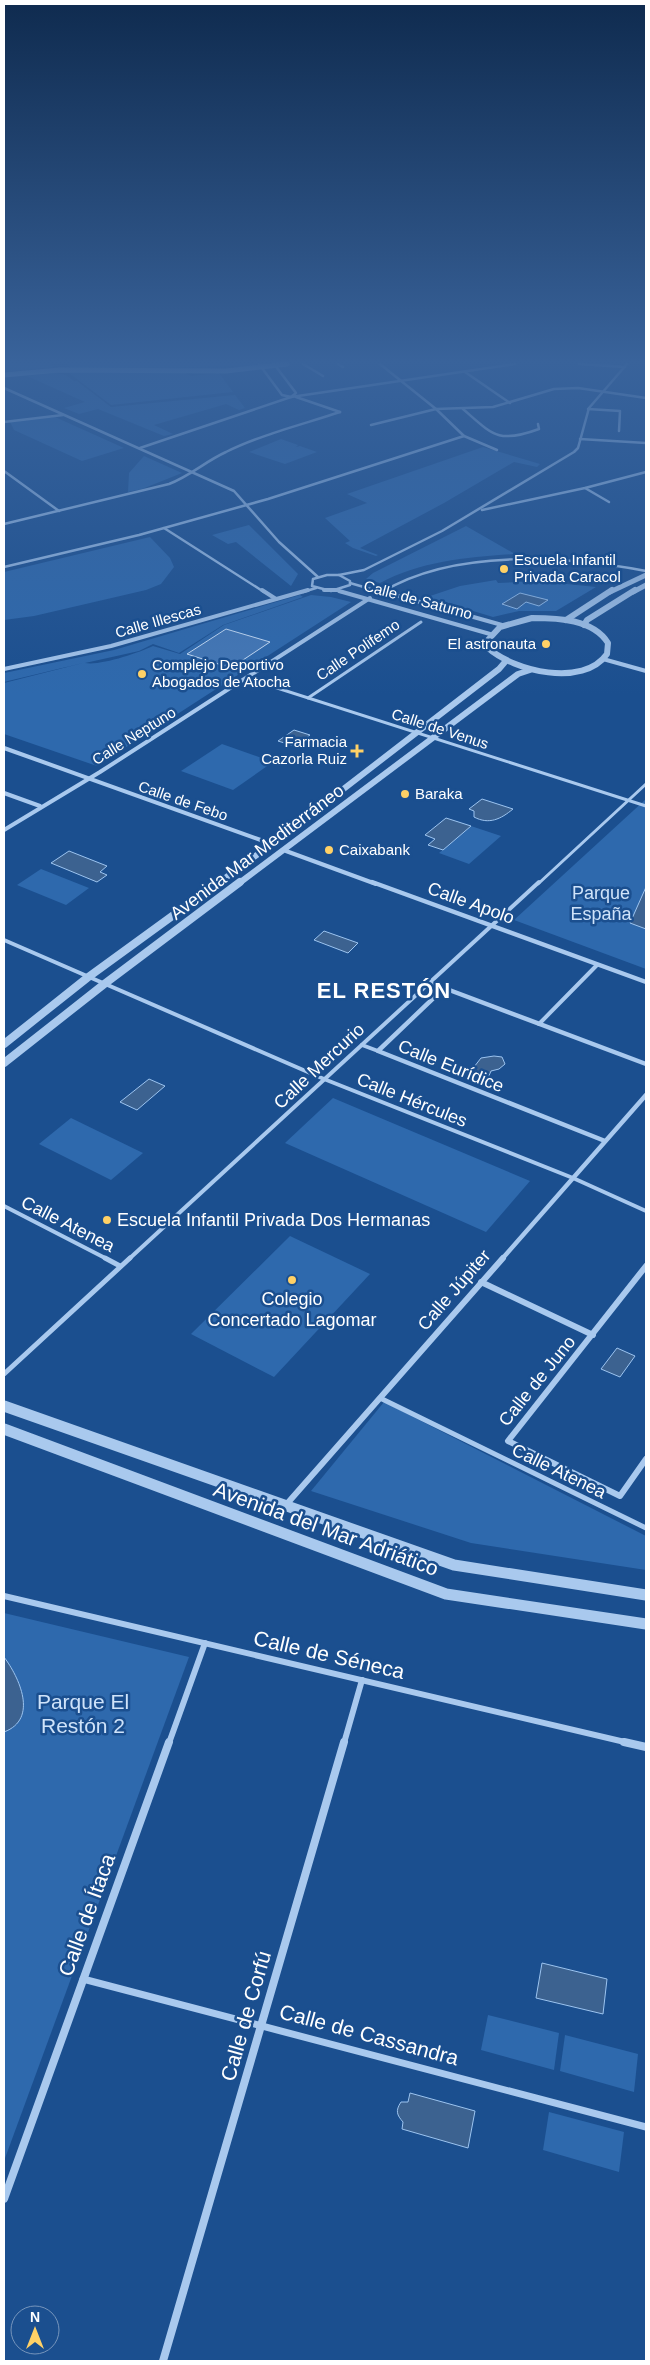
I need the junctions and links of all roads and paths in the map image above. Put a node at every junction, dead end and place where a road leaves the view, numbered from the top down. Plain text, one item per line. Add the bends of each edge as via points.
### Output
1 (9, 474) edge
2 (190, 474) edge
3 (200, 474) edge
4 (349, 474) edge
5 (537, 474) edge
6 (637, 474) edge
7 (585, 488) junction
8 (498, 498) junction
9 (609, 502) dead end
10 (246, 505) junction
11 (512, 505) junction
12 (480, 510) junction
13 (58, 511) junction
14 (4, 524) edge
15 (164, 528) junction
16 (4, 567) edge
17 (364, 570) junction
18 (646, 571) edge
19 (339, 576) junction
20 (646, 576) edge
21 (318, 577) junction
22 (350, 582) junction
23 (646, 584) edge
24 (316, 588) junction
25 (339, 590) junction
26 (380, 592) junction
27 (370, 598) junction
28 (276, 599) junction
29 (566, 620) junction
30 (421, 622) dead end
31 (502, 625) junction
32 (584, 625) junction
33 (490, 634) junction
34 (603, 659) junction
35 (505, 662) junction
36 (4, 669) edge
37 (530, 670) junction
38 (646, 671) edge
39 (246, 678) junction
40 (308, 698) junction
41 (416, 733) junction
42 (432, 739) junction
43 (4, 748) edge
44 (87, 779) junction
45 (646, 784) edge
46 (4, 793) edge
47 (628, 800) junction
48 (40, 806) junction
49 (646, 806) edge
50 (4, 830) edge
51 (272, 844) junction
52 (286, 851) junction
53 (491, 926) junction
54 (4, 940) edge
55 (597, 965) junction
56 (87, 978) junction
57 (430, 982) junction
58 (646, 982) edge
59 (103, 985) junction
60 (444, 988) junction
61 (539, 1024) junction
62 (4, 1044) edge
63 (362, 1045) junction
64 (378, 1051) junction
65 (4, 1062) edge
66 (646, 1064) edge
67 (324, 1080) junction
68 (646, 1095) edge
69 (606, 1142) junction
70 (573, 1178) junction
71 (4, 1206) edge
72 (646, 1211) edge
73 (120, 1266) junction
74 (646, 1266) edge
75 (480, 1282) junction
76 (593, 1335) junction
77 (4, 1374) edge
78 (380, 1398) junction
79 (4, 1406) edge
80 (4, 1429) edge
81 (646, 1459) edge
82 (285, 1506) junction
83 (646, 1528) edge
84 (646, 1595) edge
85 (4, 1596) edge
86 (646, 1624) edge
87 (205, 1643) junction
88 (362, 1680) junction
89 (646, 1747) edge
90 (83, 1979) junction
91 (261, 2025) junction
92 (646, 2128) edge
93 (4, 2199) edge
94 (163, 2361) edge

1 - 13 street
2 - 13 street via 169,484
3 - 10 street via 224,485
4 - 10 street
5 - 8 street
6 - 7 street
7 - 9 street
7 - 11 street
8 - 11 street
8 - 12 street
10 - 15 street
10 - 21 street via 279,542
11 - 12 street
12 - 17 street
13 - 14 street
15 - 16 street
15 - 28 street
17 - 19 street
17 - 22 street
18 - 26 street via 551,558 498,559 471,562 416,576 396,582
19 - 21 street
19 - 22 street, Calle de Saturno
20 - 29 street via 611,591
21 - 24 street via 312,582
22 - 25 street via 347,588
22 - 26 street, Calle de Saturno
23 - 32 street via 618,599
24 - 25 street, Calle de Saturno
24 - 28 street, Calle Illescas
25 - 27 street, Calle de Saturno
26 - 31 street, Calle de Saturno
27 - 33 street, Calle de Saturno
27 - 39 street, Calle Neptuno
28 - 36 street, Calle Illescas via 111,646
29 - 31 street via 532,618
29 - 32 street
30 - 40 street, Calle Polifemo
31 - 33 street
32 - 34 street via 605,637 609,645
33 - 35 street via 488,648
34 - 37 street via 572,671
34 - 38 street
35 - 37 street
35 - 41 street, Avenida Mar Mediterráneo
37 - 42 street, Avenida Mar Mediterráneo via 518,674
39 - 40 street, Calle de Venus
39 - 44 street, Calle Neptuno
40 - 41 street, Calle de Venus
41 - 42 street, Calle de Venus
41 - 51 street, Avenida Mar Mediterráneo
42 - 47 street, Calle de Venus
42 - 52 street, Avenida Mar Mediterráneo
43 - 44 street, Calle de Febo
44 - 48 street, Calle Neptuno
44 - 51 street, Calle de Febo
45 - 47 street, Calle Mercurio
46 - 48 street
47 - 49 street, Calle de Venus
47 - 53 street, Calle Mercurio
48 - 50 street, Calle Neptuno
51 - 56 street, Avenida Mar Mediterráneo
52 - 53 street, Calle Apolo
52 - 59 street, Avenida Mar Mediterráneo
53 - 55 street, Calle Apolo
53 - 57 street, Calle Mercurio
54 - 56 street, Calle Hércules
55 - 58 street, Calle Apolo
55 - 61 street
56 - 59 street, Calle Hércules
56 - 62 street, Avenida Mar Mediterráneo
57 - 60 street
57 - 63 street, Calle Mercurio
59 - 65 street, Avenida Mar Mediterráneo
59 - 67 street, Calle Hércules
60 - 61 street
60 - 64 street, Calle Eurídice
61 - 66 street
63 - 64 street
63 - 67 street, Calle Mercurio
64 - 69 street, Calle Eurídice
67 - 70 street, Calle Hércules
67 - 73 street, Calle Mercurio
68 - 69 street, Calle Júpiter
69 - 70 street, Calle Júpiter
70 - 72 street, Calle Hércules
70 - 75 street, Calle Júpiter
71 - 73 street, Calle Atenea
73 - 77 street, Calle Mercurio
74 - 76 street, Calle de Juno
75 - 76 street
75 - 78 street, Calle Júpiter
76 - 81 street, Calle de Juno via 508,1441 620,1496
78 - 82 street, Calle Júpiter
78 - 83 street, Calle Atenea
79 - 82 street, Avenida del Mar Adriático
80 - 86 street, Avenida del Mar Adriático via 446,1594
82 - 84 street, Avenida del Mar Adriático via 454,1565
85 - 87 street, Calle de Séneca
87 - 88 street, Calle de Séneca
87 - 90 street, Calle de Ítaca
88 - 89 street, Calle de Séneca
88 - 91 street, Calle de Corfú
90 - 91 street, Calle de Cassandra
90 - 93 street, Calle de Ítaca
91 - 92 street, Calle de Cassandra
91 - 94 street, Calle de Corfú

